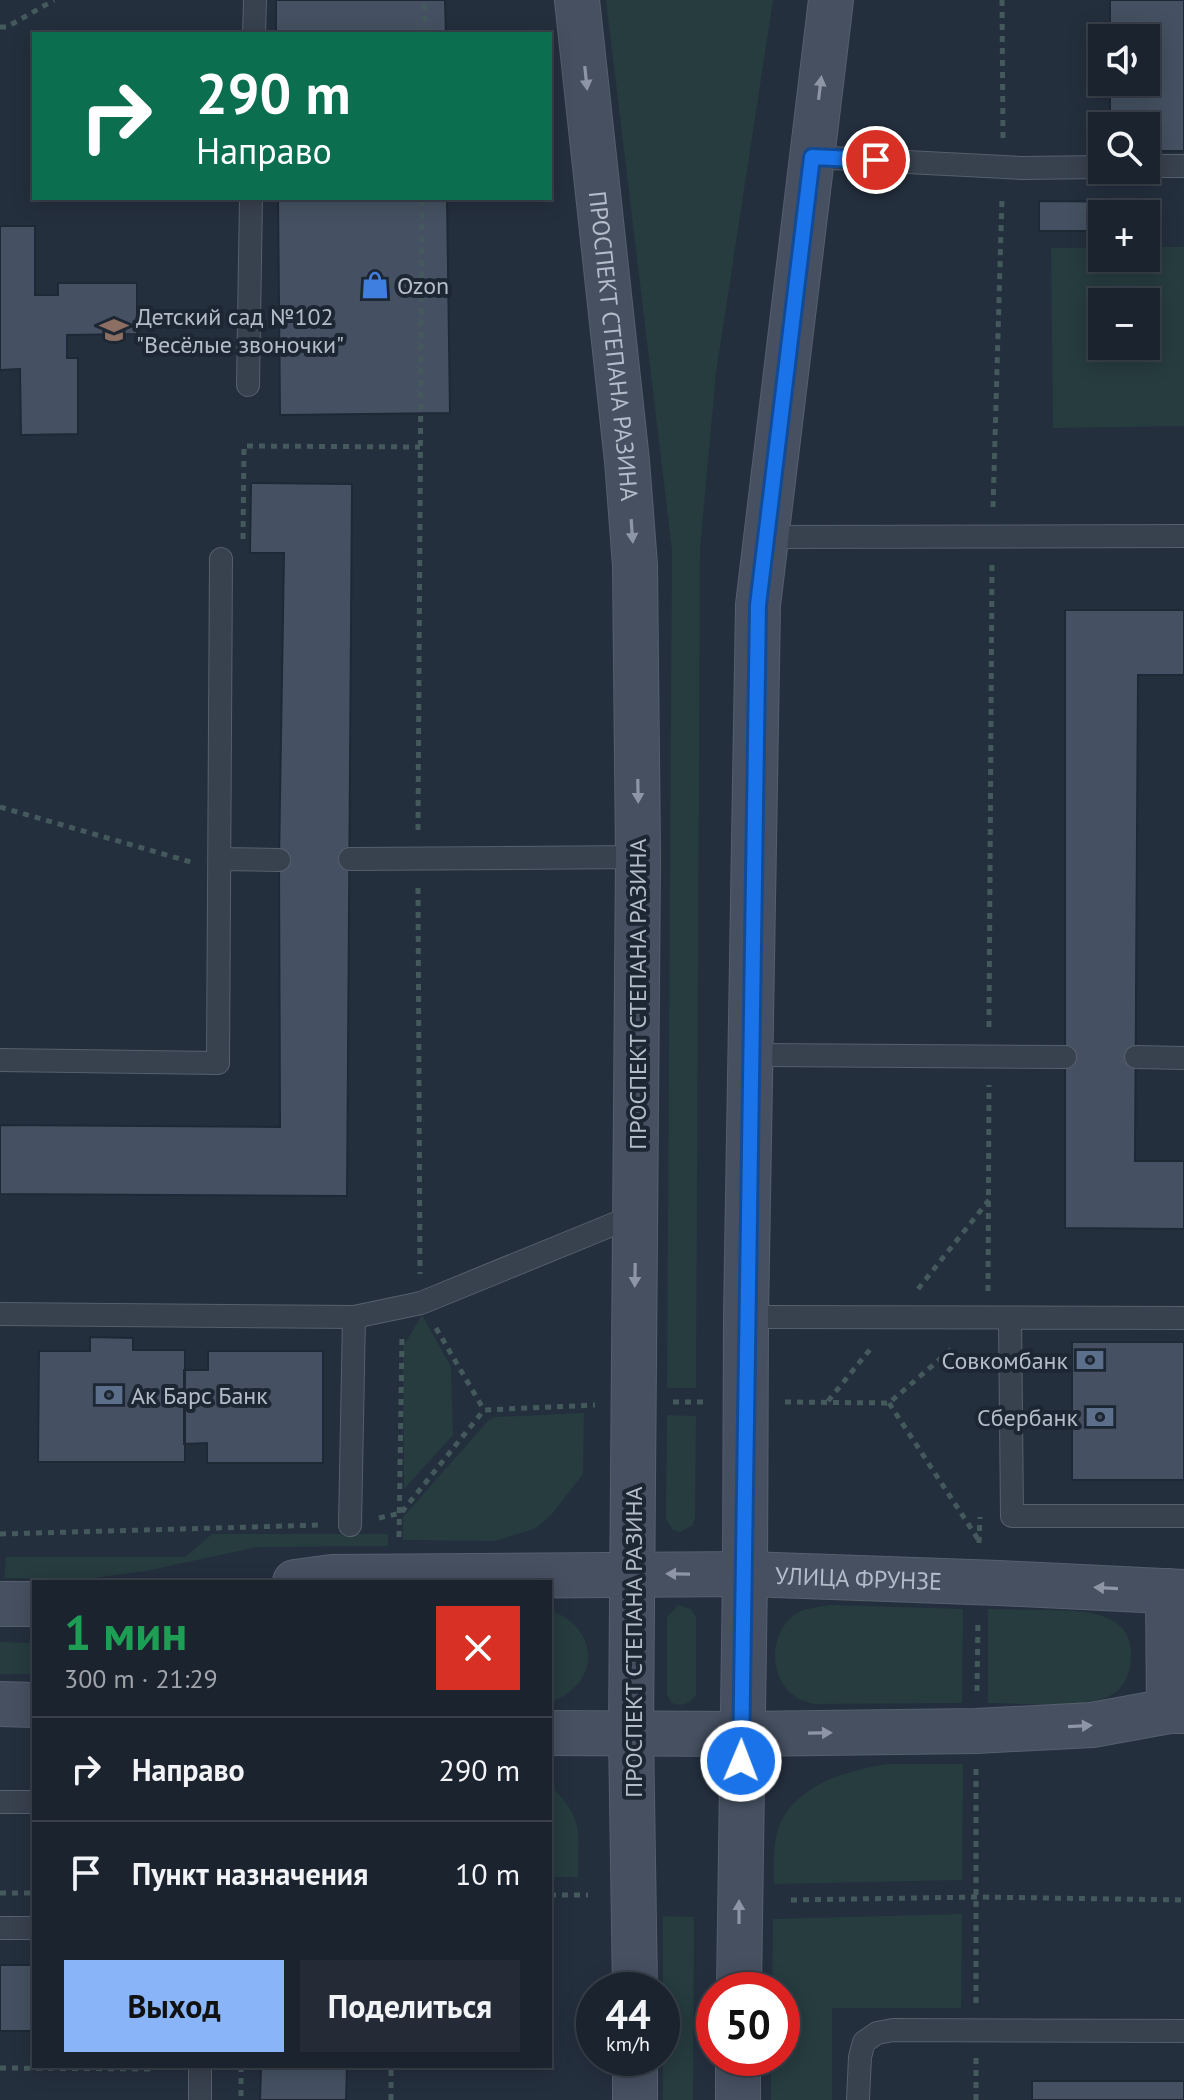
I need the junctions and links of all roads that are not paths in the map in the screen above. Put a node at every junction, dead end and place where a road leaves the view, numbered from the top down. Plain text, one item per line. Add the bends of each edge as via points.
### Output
1 (255, 0) edge
2 (577, 0) edge
3 (831, 0) edge
4 (254, 32) edge
5 (812, 157) junction
6 (1160, 166) edge
7 (1184, 166) edge
8 (1088, 167) edge
9 (251, 200) edge
10 (248, 385) dead end
11 (1184, 536) edge
12 (764, 537) junction
13 (221, 559) dead end
14 (638, 857) junction
15 (350, 859) dead end
16 (279, 860) dead end
17 (220, 865) junction
18 (750, 1055) junction
19 (1065, 1057) dead end
20 (1136, 1057) dead end
21 (1184, 1058) edge
22 (0, 1060) edge
23 (636, 1215) junction
24 (0, 1314) edge
25 (354, 1317) junction
26 (746, 1317) junction
27 (999, 1318) junction
28 (1184, 1318) edge
29 (1184, 1516) edge
30 (350, 1525) road end
31 (633, 1573) junction
32 (745, 1574) junction
33 (310, 1580) edge
34 (1176, 1592) edge
35 (0, 1604) edge
36 (32, 1604) edge
37 (0, 1704) edge
38 (32, 1705) edge
39 (1176, 1711) edge
40 (631, 1732) junction
41 (552, 1733) edge
42 (742, 1734) junction
43 (0, 1802) edge
44 (32, 1802) edge
45 (0, 1928) edge
46 (32, 1928) edge
47 (635, 1972) edge
48 (739, 1972) edge
49 (1184, 2031) edge
50 (200, 2068) edge
51 (635, 2076) edge
52 (738, 2076) edge
53 (200, 2100) edge
54 (635, 2100) edge
55 (738, 2100) edge
56 (858, 2100) edge

1 - 4 lane
2 -> 14 main road, ПРОСПЕКТ СТЕПАНА РАЗИНА via 635,565
5 -> 3 main road
5 - 8 lane
5 - 12 main road
6 - 7 lane
9 - 10 lane
11 - 12 lane
12 - 18 main road via 758,605
13 - 17 lane
14 - 15 lane
14 - 23 main road, ПРОСПЕКТ СТЕПАНА РАЗИНА
16 - 17 lane
17 - 22 lane via 218,1063
18 - 19 lane
18 - 26 main road
20 - 21 lane
23 - 25 lane via 421,1303
23 -> 31 main road, ПРОСПЕКТ СТЕПАНА РАЗИНА
24 - 25 lane
25 - 30 lane
26 - 27 lane
26 - 32 main road
27 - 28 lane
27 - 29 lane via 1012,1516
32 -> 31 main road, УЛИЦА ФРУНЗЕ
31 - 33 main road, УЛИЦА ФРУНЗЕ
31 - 40 main road, ПРОСПЕКТ СТЕПАНА РАЗИНА
34 -> 32 main road, УЛИЦА ФРУНЗЕ
32 - 42 main road
34 - 39 main road
35 - 36 main road
37 - 38 main road
42 -> 39 main road via 1078,1726
40 - 41 main road
40 - 42 main road
40 - 47 main road, ПРОСПЕКТ СТЕПАНА РАЗИНА
48 -> 42 main road
43 - 44 lane
45 - 46 lane
49 - 56 lane via 877,2033 864,2042
50 - 53 lane
51 - 54 main road
52 - 55 main road

